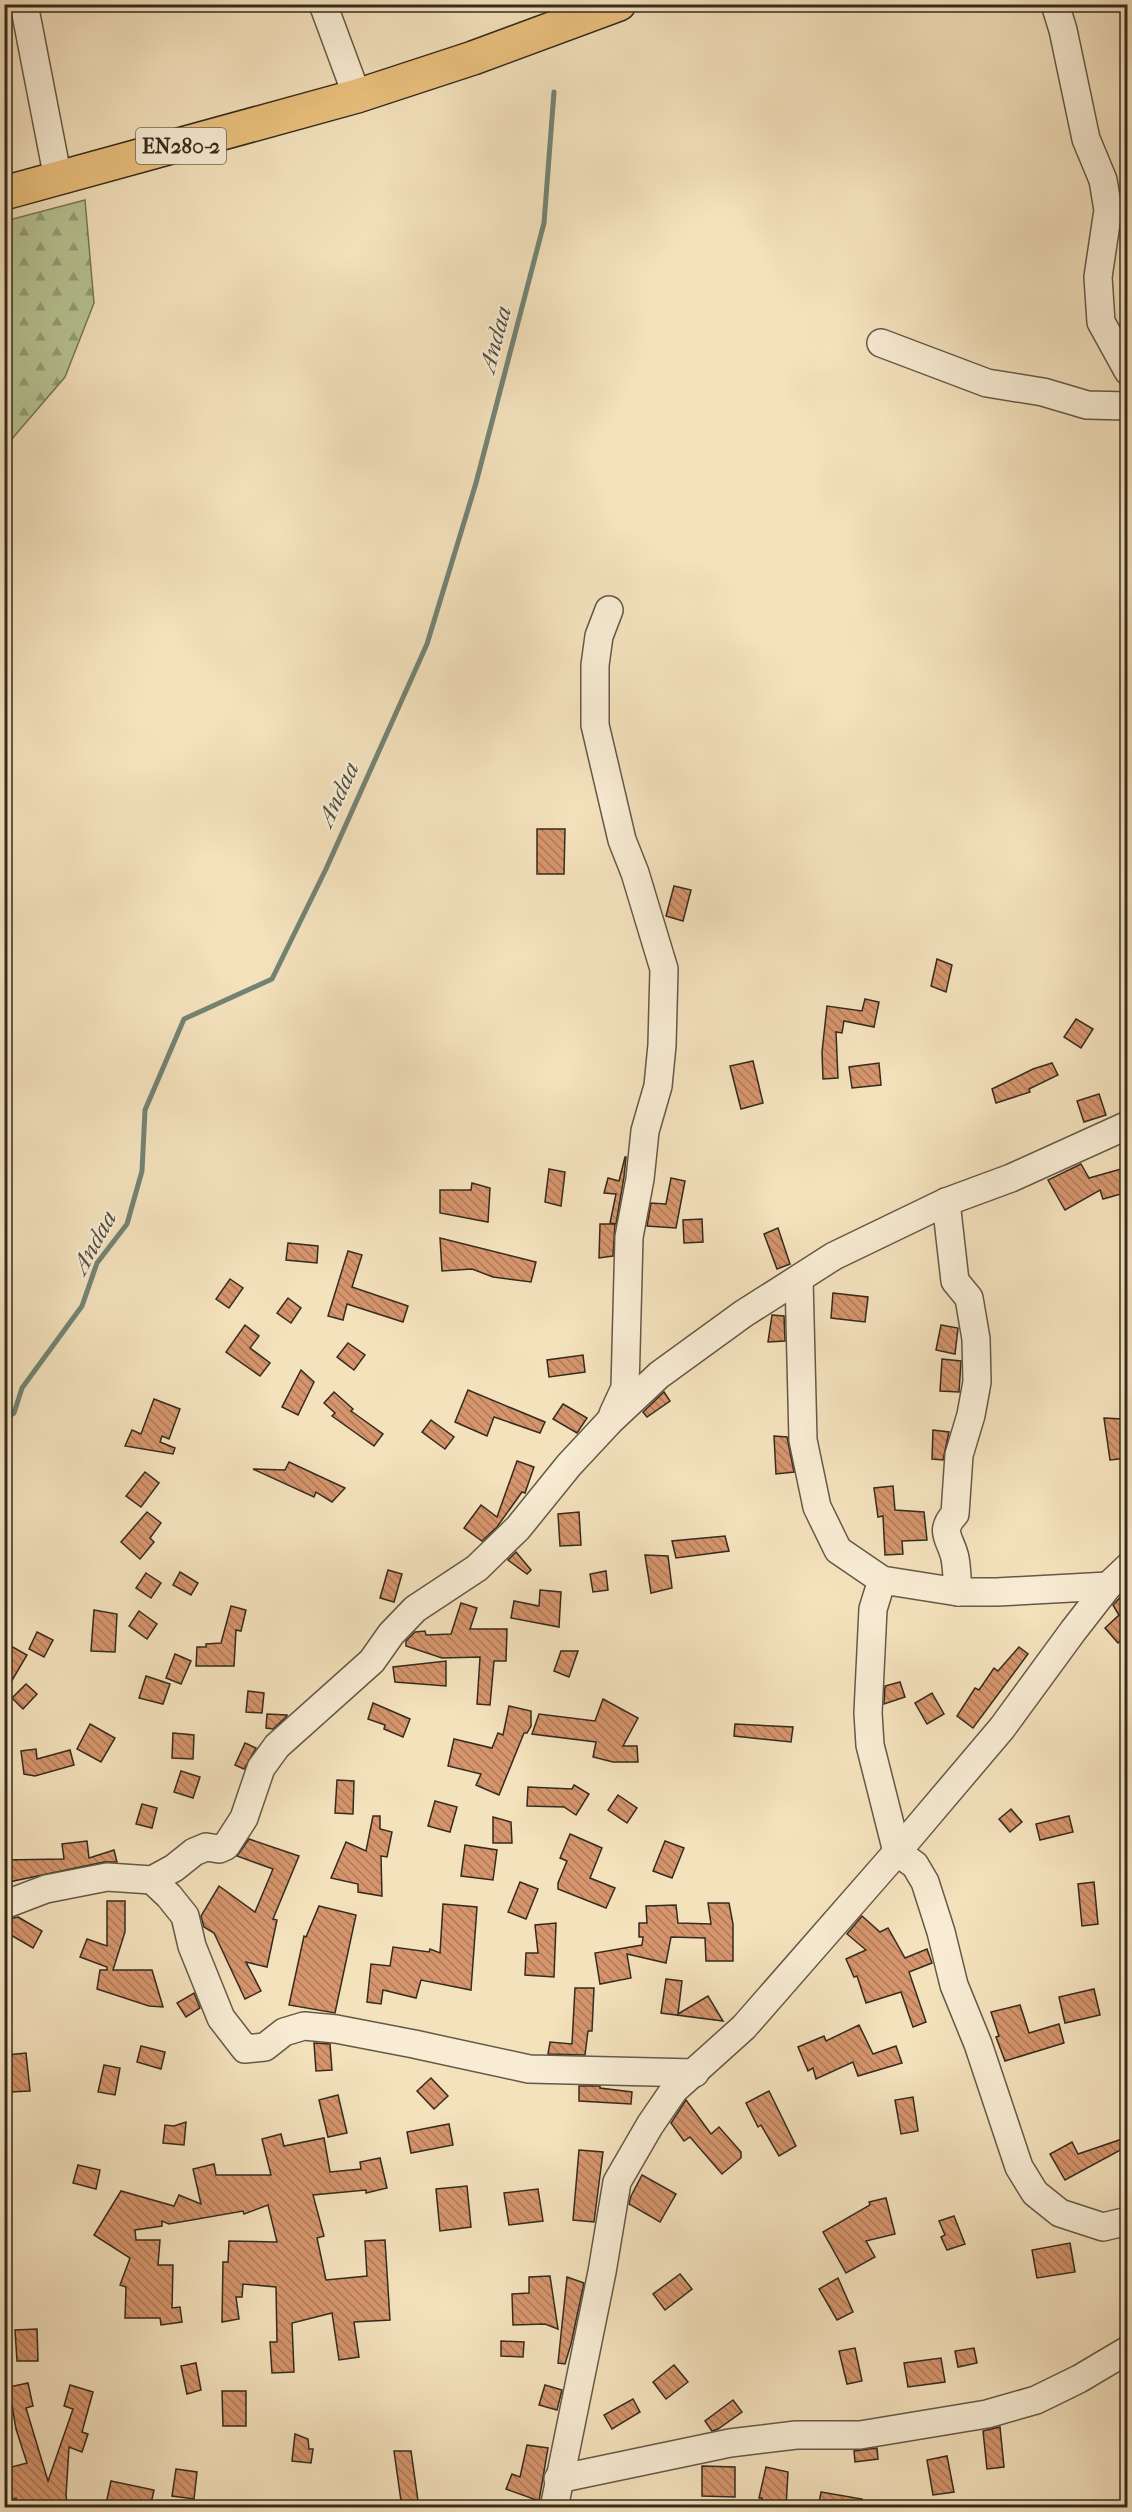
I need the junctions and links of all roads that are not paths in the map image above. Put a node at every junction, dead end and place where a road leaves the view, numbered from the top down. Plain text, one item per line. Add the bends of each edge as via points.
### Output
1 (24, 4) edge
2 (323, 4) edge
3 (619, 4) edge
4 (1055, 4) edge
5 (357, 96) junction
6 (58, 178) junction
7 (4, 194) edge
8 (881, 343) dead end
9 (1128, 371) edge
10 (1128, 406) edge
11 (609, 610) dead end
12 (1128, 1125) edge
13 (946, 1202) junction
14 (799, 1279) junction
15 (610, 1421) junction
16 (1128, 1567) edge
17 (882, 1580) junction
18 (1108, 1586) junction
19 (958, 1592) junction
20 (897, 1852) junction
21 (152, 1880) junction
22 (4, 1905) edge
23 (695, 2073) junction
24 (1128, 2221) edge
25 (1128, 2350) edge
26 (558, 2479) junction
27 (554, 2508) edge

1 - 6 street
2 - 5 street
3 - 5 main road, EN280-2
4 - 9 street via 1086,139 1103,180 1108,210 1098,277 1101,322
5 - 6 main road, EN280-2
6 - 7 main road, EN280-2
8 - 10 street via 987,382 1087,405
11 - 15 street via 599,636 595,665 595,725 622,840 664,969 658,1086 645,1131 629,1238 624,1388
12 - 13 street via 1011,1178
13 - 14 street via 834,1256
13 - 19 street via 955,1281 969,1298 976,1339 977,1382 959,1455 955,1514 946,1530 955,1557
14 - 15 street via 659,1375
14 - 17 street via 803,1440 817,1507 838,1550
15 - 21 street via 518,1528 477,1568 415,1609 372,1660 277,1746 261,1768 244,1818 226,1846 194,1852
16 - 18 street
17 - 19 street
17 - 20 street via 873,1609 868,1713 870,1745
18 - 19 street
18 - 20 street via 1002,1728
20 - 23 street via 744,2027
20 - 24 street via 915,1866 925,1882 954,1985 1019,2167 1035,2193 1060,2213 1103,2227
21 - 22 street via 107,1877 46,1889
21 - 23 street via 185,1916 192,1946 221,2019 245,2049 265,2047 284,2032 304,2026 336,2029 529,2069
23 - 26 street via 674,2090 617,2182
25 - 26 street via 1036,2400 987,2414 860,2435 796,2435 730,2443
26 - 27 street

